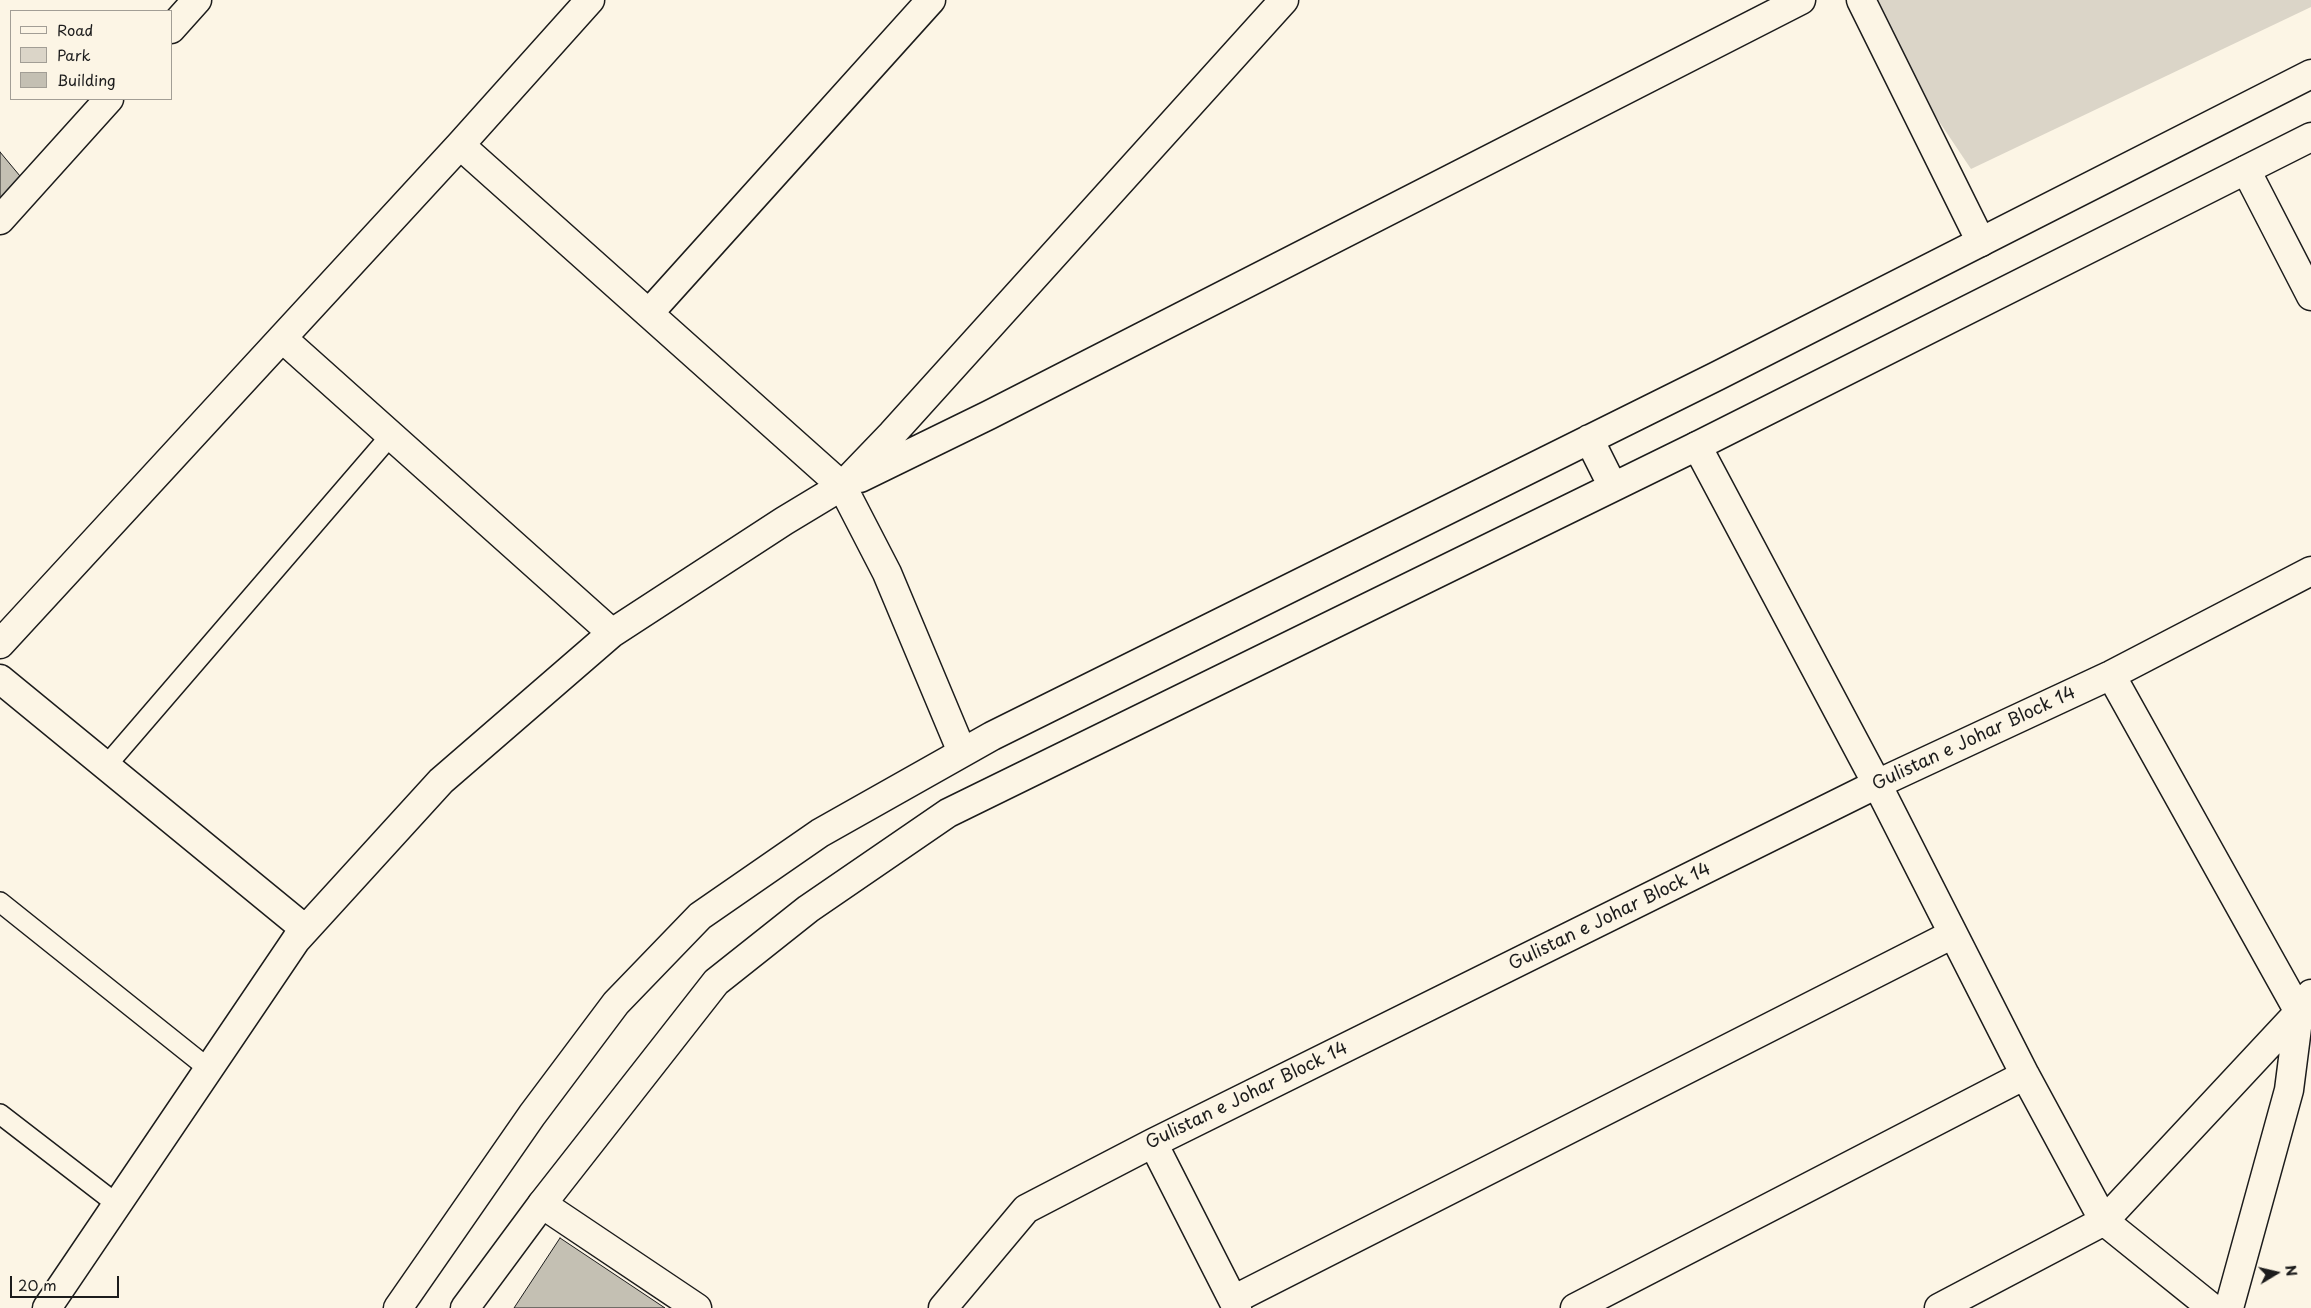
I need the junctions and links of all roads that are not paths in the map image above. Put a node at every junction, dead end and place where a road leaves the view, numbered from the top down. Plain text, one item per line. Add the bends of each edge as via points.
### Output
1 (197, 0) edge
2 (590, 0) edge
3 (931, 0) edge
4 (1284, 0) edge
5 (1802, 0) edge
6 (1861, 0) edge
7 (172, 28) edge
8 (2311, 74) edge
9 (108, 100) edge
10 (2311, 137) edge
11 (460, 145) junction
12 (2246, 170) junction
13 (0, 220) edge
14 (1981, 242) junction
15 (2311, 296) edge
16 (649, 313) junction
17 (282, 338) junction
18 (391, 436) junction
19 (1589, 439) junction
20 (1697, 446) junction
21 (842, 486) junction
22 (1613, 487) junction
23 (2311, 571) edge
24 (612, 633) junction
25 (0, 644) edge
26 (2110, 675) junction
27 (0, 679) edge
28 (962, 752) junction
29 (106, 766) junction
30 (1877, 784) junction
31 (0, 902) edge
32 (306, 929) junction
33 (1953, 934) junction
34 (2305, 1003) edge
35 (209, 1068) junction
36 (2025, 1075) junction
37 (0, 1114) edge
38 (1153, 1143) junction
39 (542, 1204) junction
40 (118, 1205) junction
41 (2104, 1221) junction
42 (1235, 1304) edge
43 (48, 1308) edge
44 (398, 1308) edge
45 (465, 1308) edge
46 (697, 1308) edge
47 (943, 1308) edge
48 (1575, 1308) edge
49 (1939, 1308) edge
50 (2212, 1308) edge
51 (2229, 1308) edge

1 - 7 street
2 - 11 street
3 - 16 street
4 - 21 street
5 - 21 street via 989,415
6 - 14 street
8 - 14 street
9 - 13 street
10 - 12 street
11 - 16 street
11 - 17 street
12 - 15 street
12 - 20 street
14 - 19 street
16 - 21 street
17 - 18 street
17 - 25 street
18 - 24 street
18 - 29 lane
19 - 22 street
19 - 28 street
20 - 22 street
20 - 30 street
21 - 24 street
21 - 28 street via 887,573
22 - 39 street via 948,813 808,909 716,982
23 - 26 street, Gulistan e Johar Block 14
24 - 32 street via 441,781
26 - 30 street, Gulistan e Johar Block 14
26 - 34 street
27 - 29 street
28 - 44 street via 820,833 700,916 616,1004 532,1115
29 - 32 street
30 - 33 street
30 - 38 street, Gulistan e Johar Block 14
31 - 35 lane
32 - 35 street
33 - 36 street
33 - 42 street
34 - 41 street
34 - 51 street via 2289,1090
35 - 40 street
36 - 41 street
36 - 48 street
37 - 40 lane
38 - 42 street
38 - 47 street, Gulistan e Johar Block 14 via 1026,1209
39 - 45 street
39 - 46 street
40 - 43 street
41 - 49 street
41 - 50 street

